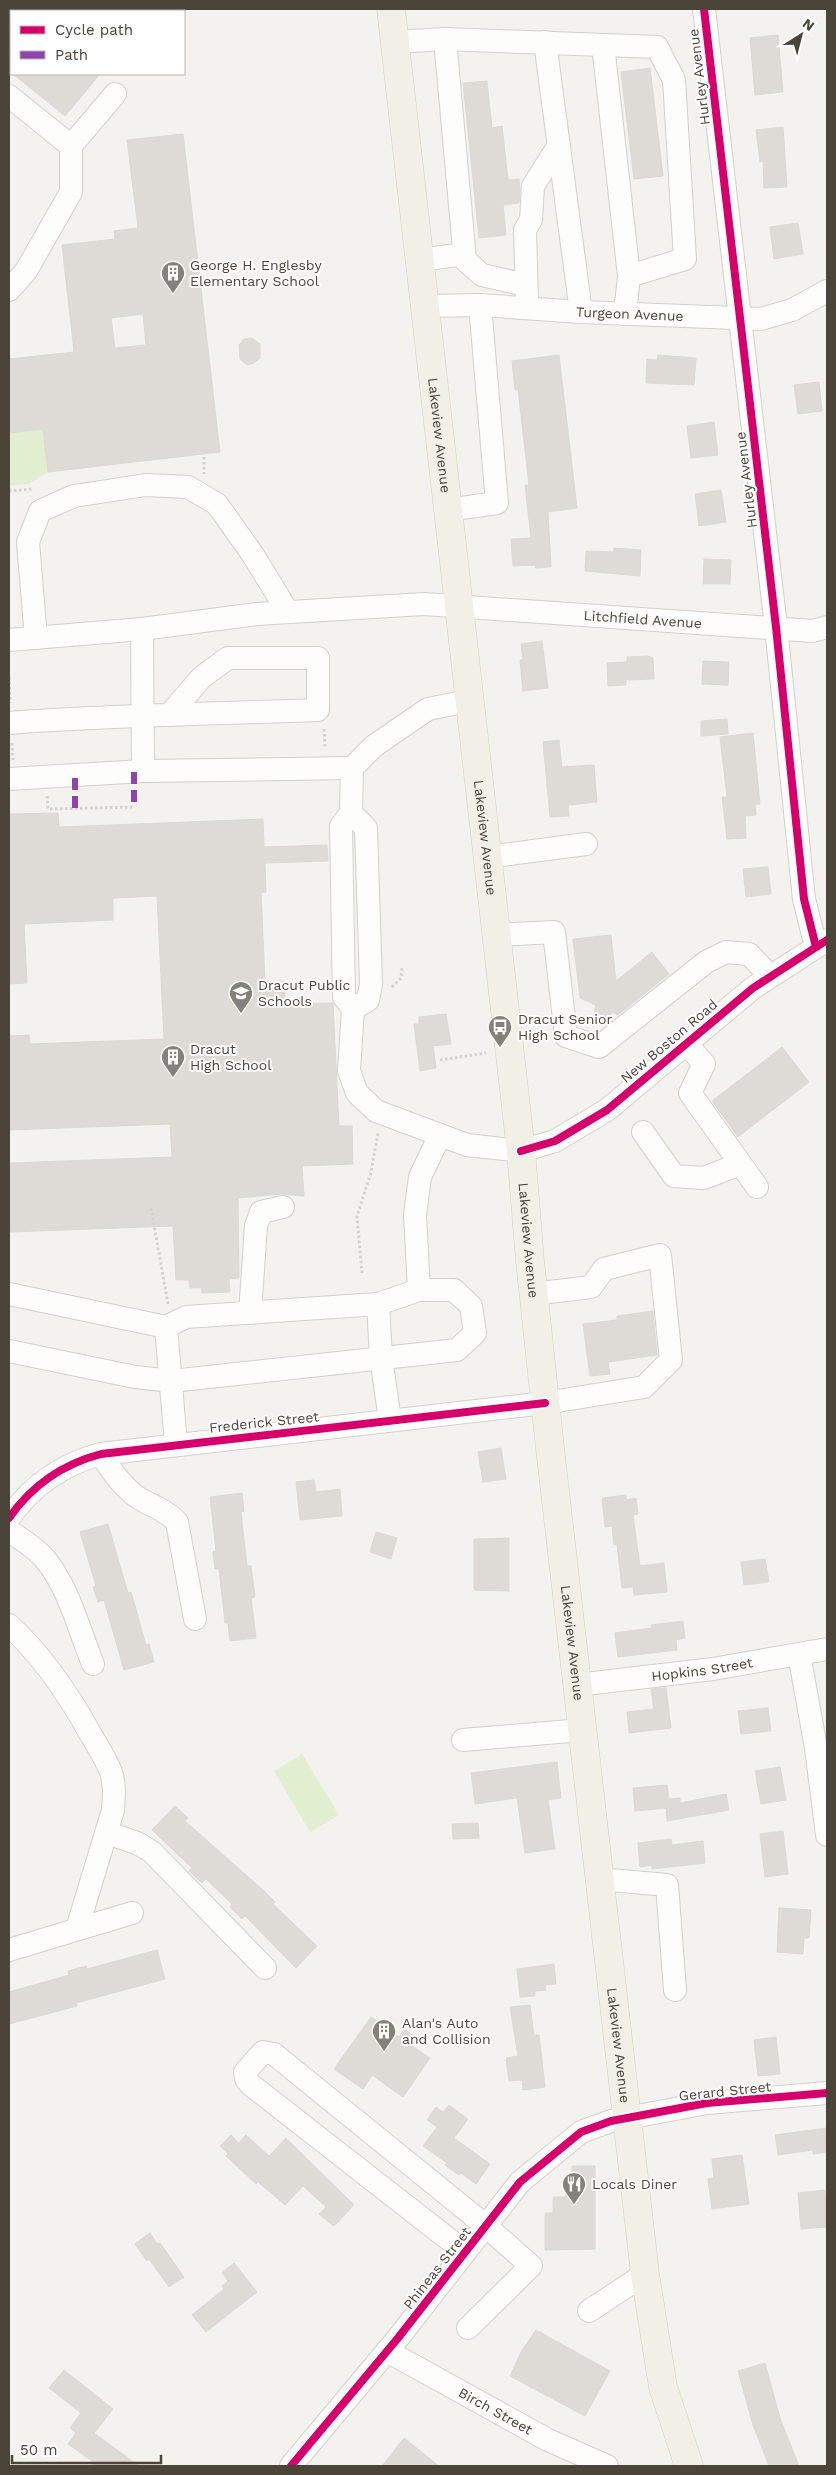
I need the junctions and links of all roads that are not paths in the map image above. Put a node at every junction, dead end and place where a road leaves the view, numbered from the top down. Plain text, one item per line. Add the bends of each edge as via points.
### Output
1 (391, 9) edge
2 (704, 9) edge
3 (445, 38) junction
4 (395, 42) junction
5 (546, 42) junction
6 (603, 45) junction
7 (115, 94) dead end
8 (9, 96) edge
9 (559, 145) junction
10 (71, 146) junction
11 (464, 254) junction
12 (420, 260) junction
13 (629, 276) junction
14 (9, 290) edge
15 (827, 291) edge
16 (526, 296) junction
17 (480, 305) junction
18 (425, 306) junction
19 (580, 312) junction
20 (625, 314) junction
21 (740, 318) junction
22 (448, 510) junction
23 (458, 606) junction
24 (288, 612) junction
25 (776, 627) junction
26 (827, 627) edge
27 (142, 629) junction
28 (36, 638) junction
29 (9, 640) edge
30 (468, 701) junction
31 (169, 715) junction
32 (143, 716) junction
33 (10, 722) edge
34 (352, 768) junction
35 (143, 771) junction
36 (11, 772) edge
37 (586, 844) dead end
38 (487, 857) junction
39 (496, 935) junction
40 (822, 943) edge
41 (770, 976) junction
42 (686, 1044) junction
43 (643, 1132) dead end
44 (440, 1135) junction
45 (521, 1151) junction
46 (740, 1164) junction
47 (757, 1187) dead end
48 (283, 1207) dead end
49 (419, 1290) junction
50 (9, 1294) edge
51 (533, 1294) junction
52 (378, 1304) junction
53 (250, 1313) junction
54 (167, 1317) junction
55 (9, 1351) edge
56 (381, 1358) junction
57 (172, 1381) junction
58 (545, 1403) junction
59 (390, 1420) junction
60 (176, 1444) junction
61 (101, 1454) junction
62 (9, 1518) edge
63 (9, 1530) edge
64 (195, 1620) dead end
65 (9, 1625) edge
66 (827, 1649) edge
67 (799, 1654) junction
68 (93, 1664) dead end
69 (577, 1685) junction
70 (582, 1730) junction
71 (463, 1740) dead end
72 (107, 1833) junction
73 (827, 1835) edge
74 (599, 1879) junction
75 (132, 1913) dead end
76 (77, 1929) junction
77 (9, 1950) edge
78 (265, 1968) dead end
79 (675, 1990) dead end
80 (827, 2093) edge
81 (626, 2118) junction
82 (486, 2226) junction
83 (466, 2252) junction
84 (645, 2274) junction
85 (589, 2311) dead end
86 (468, 2328) dead end
87 (387, 2351) junction
88 (291, 2466) edge
89 (607, 2466) edge
90 (689, 2466) edge

1 - 4 main road, Lakeview Avenue
2 - 21 street, Hurley Avenue
3 - 4 street
3 - 5 street
3 - 11 street
4 - 12 main road, Lakeview Avenue
5 - 6 street
5 - 9 street
6 - 13 street
6 - 13 street via 657,47 674,80 685,259
7 - 10 street
8 - 10 street
9 - 16 street via 533,186 531,220 525,230
9 - 19 street
10 - 14 street via 71,192 26,271
11 - 12 street
11 - 16 street via 464,260 482,275
12 - 18 main road, Lakeview Avenue
13 - 20 street
15 - 21 street, Turgeon Avenue via 807,304 777,316
16 - 17 street, Turgeon Avenue
16 - 19 street, Turgeon Avenue
17 - 18 street, Turgeon Avenue
17 - 22 street via 497,503
18 - 22 main road, Lakeview Avenue
19 - 20 street, Turgeon Avenue
20 - 21 street, Turgeon Avenue
21 - 25 street, Hurley Avenue
22 - 23 main road, Lakeview Avenue
23 - 24 street, Litchfield Avenue via 424,604
23 - 25 street, Litchfield Avenue
23 - 30 main road, Lakeview Avenue
24 - 27 street, Litchfield Avenue
24 - 28 street via 217,504 188,486 146,485 74,496 40,511 28,542
25 - 26 street, Litchfield Avenue via 813,631
25 - 40 street, Hurley Avenue via 804,899
27 - 28 street, Litchfield Avenue
27 - 32 street
28 - 29 street, Litchfield Avenue
30 - 34 street via 428,710 374,746
30 - 38 main road, Lakeview Avenue
31 - 31 street via 202,677 228,658 318,658 318,710
31 - 32 street
32 - 33 street
32 - 35 street
34 - 35 street
34 - 44 street via 351,813 341,826 344,997 353,1009 349,1071 357,1094 376,1110
35 - 36 street
37 - 38 street
38 - 39 main road, Lakeview Avenue
39 - 41 street via 554,932 566,1036 599,1047 706,962 726,952 749,954
39 - 45 main road, Lakeview Avenue
40 - 41 street, New Boston Road
41 - 42 street, New Boston Road
42 - 45 street, New Boston Road via 608,1110 555,1141
42 - 46 street via 704,1064 690,1093
43 - 46 street via 674,1176 704,1178
44 - 45 street via 467,1145
44 - 49 street via 420,1177 415,1215
45 - 51 main road, Lakeview Avenue
46 - 47 street
48 - 53 street via 261,1212 256,1226
49 - 52 street
49 - 56 street via 454,1290 471,1306 475,1334 457,1350
50 - 54 street
51 - 58 main road, Lakeview Avenue
51 - 58 street, Frederick Street via 591,1286 604,1269 660,1255 671,1360 644,1388
52 - 53 street
52 - 56 street
53 - 54 street
54 - 57 street
55 - 57 street via 135,1378
56 - 57 street
56 - 59 street
57 - 60 street
58 - 59 street, Frederick Street
58 - 69 main road, Lakeview Avenue
59 - 60 street, Frederick Street
60 - 61 street, Frederick Street
61 - 62 street, Frederick Street via 56,1472 30,1492
61 - 64 street via 115,1476 138,1498 177,1522
63 - 68 street via 39,1553 55,1574
65 - 72 street via 40,1657 59,1683 111,1772 115,1796
66 - 67 street, Hopkins Street
67 - 69 street, Hopkins Street via 713,1669
67 - 73 street
69 - 70 main road, Lakeview Avenue
70 - 71 street
70 - 74 main road, Lakeview Avenue
72 - 76 street
72 - 78 street via 152,1852
74 - 79 street via 668,1885
74 - 81 main road, Lakeview Avenue
75 - 76 street
76 - 77 street
80 - 81 street, Gerard Street via 707,2104
81 - 82 street, Phineas Street via 581,2132 520,2182
81 - 84 main road, Lakeview Avenue
82 - 83 street, Phineas Street
82 - 83 street via 274,2054 263,2052 245,2072 251,2085
82 - 86 street via 531,2266
83 - 87 street, Phineas Street
84 - 85 street
84 - 90 main road, Lakeview Avenue via 664,2387
87 - 88 street, Phineas Street
87 - 89 street, Birch Street via 548,2440

